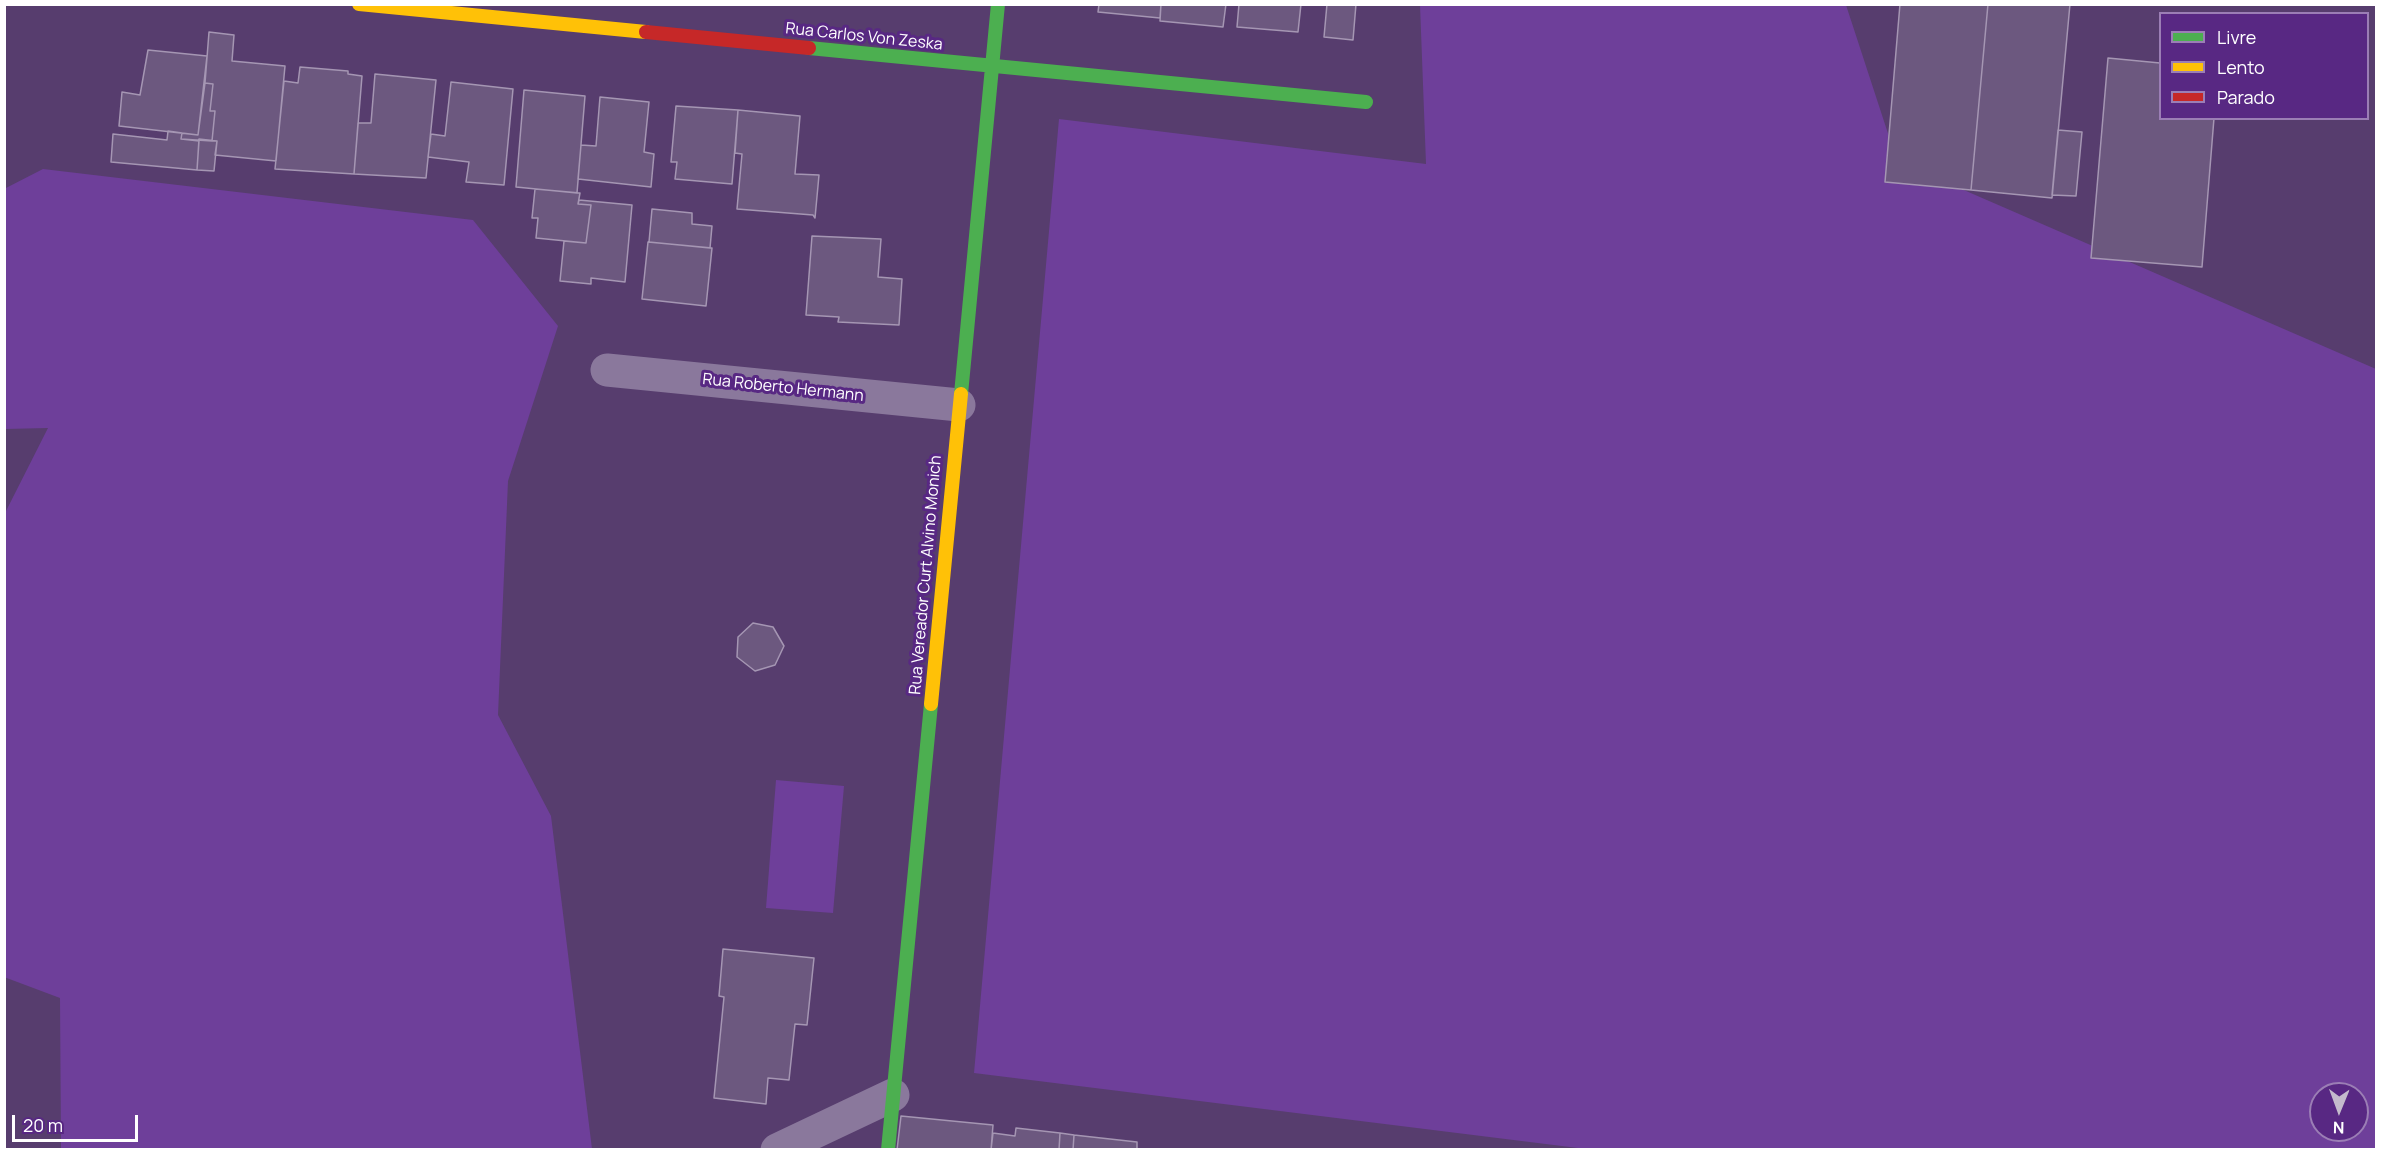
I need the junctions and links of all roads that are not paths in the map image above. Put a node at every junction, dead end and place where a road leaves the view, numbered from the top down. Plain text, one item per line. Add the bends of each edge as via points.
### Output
1 (359, 4) edge
2 (998, 4) edge
3 (992, 66) junction
4 (1366, 102) dead end
5 (607, 370) dead end
6 (959, 405) junction
7 (893, 1095) junction
8 (777, 1149) edge
9 (888, 1149) edge

1 - 3 street, Rua Carlos Von Zeska
2 - 3 street, Rua Vereador Curt Alvino Monich
3 - 4 street, Rua Carlos Von Zeska
3 - 6 street, Rua Vereador Curt Alvino Monich
5 - 6 street, Rua Roberto Hermann
6 - 7 street, Rua Vereador Curt Alvino Monich
7 - 8 street
7 - 9 street, Rua Vereador Curt Alvino Monich

